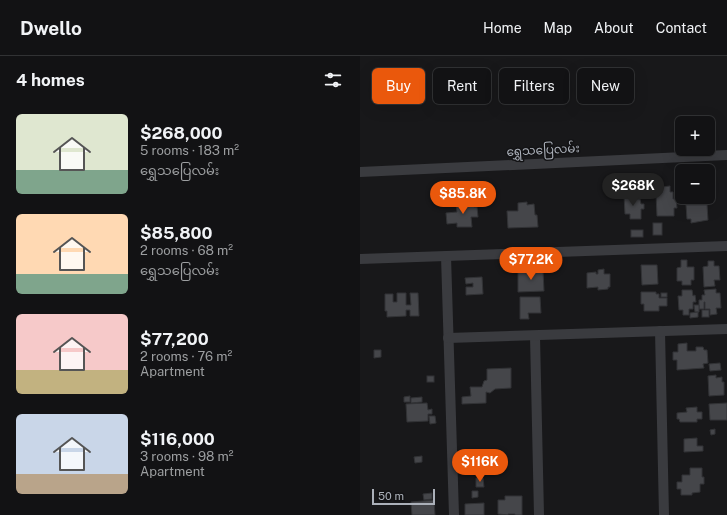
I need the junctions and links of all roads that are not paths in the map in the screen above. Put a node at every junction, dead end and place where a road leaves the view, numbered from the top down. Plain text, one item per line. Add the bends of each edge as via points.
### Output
1 (727, 155) edge
2 (360, 172) edge
3 (727, 246) edge
4 (446, 256) junction
5 (360, 259) edge
6 (727, 329) edge
7 (660, 331) junction
8 (534, 336) junction
9 (448, 338) junction
10 (454, 515) edge
11 (539, 515) edge
12 (664, 515) edge

1 - 2 street, ရွှေသပြေလမ်း
3 - 4 street
4 - 5 street
4 - 9 street
6 - 7 street
7 - 8 street
7 - 12 street
8 - 9 street
8 - 11 street
9 - 10 street

